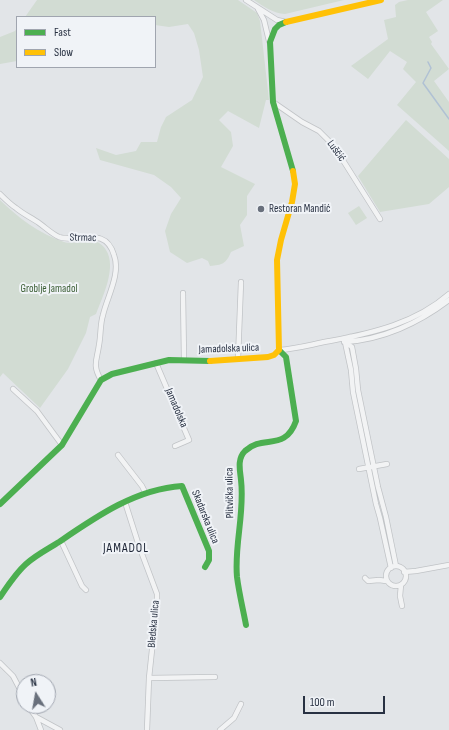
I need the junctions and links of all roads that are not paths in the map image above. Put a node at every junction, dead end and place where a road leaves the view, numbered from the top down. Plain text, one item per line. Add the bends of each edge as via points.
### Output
1 (246, 0) edge
2 (381, 0) edge
3 (257, 7) junction
4 (286, 22) junction
5 (270, 42) junction
6 (274, 102) junction
7 (0, 194) edge
8 (380, 219) dead end
9 (241, 282) dead end
10 (183, 293) dead end
11 (449, 294) edge
12 (449, 300) edge
13 (350, 337) junction
14 (333, 341) junction
15 (358, 341) junction
16 (345, 342) junction
17 (352, 347) junction
18 (279, 350) junction
19 (238, 359) junction
20 (184, 360) junction
21 (156, 363) junction
22 (101, 380) junction
23 (14, 389) dead end
24 (62, 445) junction
25 (175, 446) dead end
26 (118, 455) dead end
27 (386, 464) dead end
28 (374, 466) junction
29 (368, 468) junction
30 (359, 469) dead end
31 (146, 492) junction
32 (125, 502) junction
33 (0, 504) edge
34 (61, 540) junction
35 (449, 565) edge
36 (205, 567) dead end
37 (393, 567) junction
38 (405, 574) junction
39 (365, 578) dead end
40 (386, 579) junction
41 (401, 585) junction
42 (395, 586) junction
43 (86, 590) dead end
44 (400, 596) junction
45 (0, 597) edge
46 (402, 606) dead end
47 (246, 625) dead end
48 (0, 663) edge
49 (215, 677) dead end
50 (150, 678) junction
51 (16, 682) edge
52 (241, 704) dead end
53 (34, 714) edge
54 (36, 717) junction
55 (41, 730) edge
56 (60, 730) edge
57 (146, 730) edge
58 (220, 730) edge

1 - 3 street
2 - 4 street
3 - 4 street via 277,20
3 - 5 street via 264,20
4 - 5 street via 274,30
5 - 6 street
6 - 8 street, Luščić via 319,131 329,141
6 - 18 street via 295,184 277,260
7 - 22 street, Strmac via 16,209 58,237 100,238 109,245 116,265 102,316 95,364
9 - 19 street
10 - 20 street
11 - 13 street via 434,306 400,324
12 - 15 street via 404,328
13 - 14 street
13 - 16 street
14 - 16 street
14 - 18 street
15 - 16 street
15 - 17 street
16 - 17 street
16 - 29 street
17 - 28 street
18 - 19 street, Jamadolska ulica via 268,357
18 - 47 street, Plitvička ulica via 286,357 296,420 294,430 285,439 245,450 238,466 242,516 238,537 237,576
19 - 20 street, Jamadolska ulica
20 - 21 street, Jamadolska ulica
21 - 22 street, Jamadolska ulica via 112,374
21 - 25 street, Jamadolska via 189,440
22 - 24 street
23 - 24 street via 37,411
24 - 33 street
26 - 31 street
27 - 28 street
28 - 29 street
28 - 37 street via 388,524
29 - 30 street
29 - 37 street
31 - 32 street, Skadarska ulica
31 - 36 street, Skadarska ulica via 162,487 182,486 209,551 209,560
32 - 34 street, Skadarska ulica via 84,524
32 - 50 street, Bledska ulica via 157,594
34 - 43 street
34 - 45 street, Skadarska ulica via 28,563
35 - 38 street
37 - 38 street via 402,568
37 - 40 street via 386,572
38 - 41 street
39 - 40 street via 368,582
40 - 42 street
41 - 42 street
41 - 44 street
42 - 44 street
44 - 46 street
48 - 51 street
49 - 50 street
50 - 57 street, Bledska ulica
52 - 58 street via 234,718
53 - 54 street
54 - 55 street
54 - 56 street

